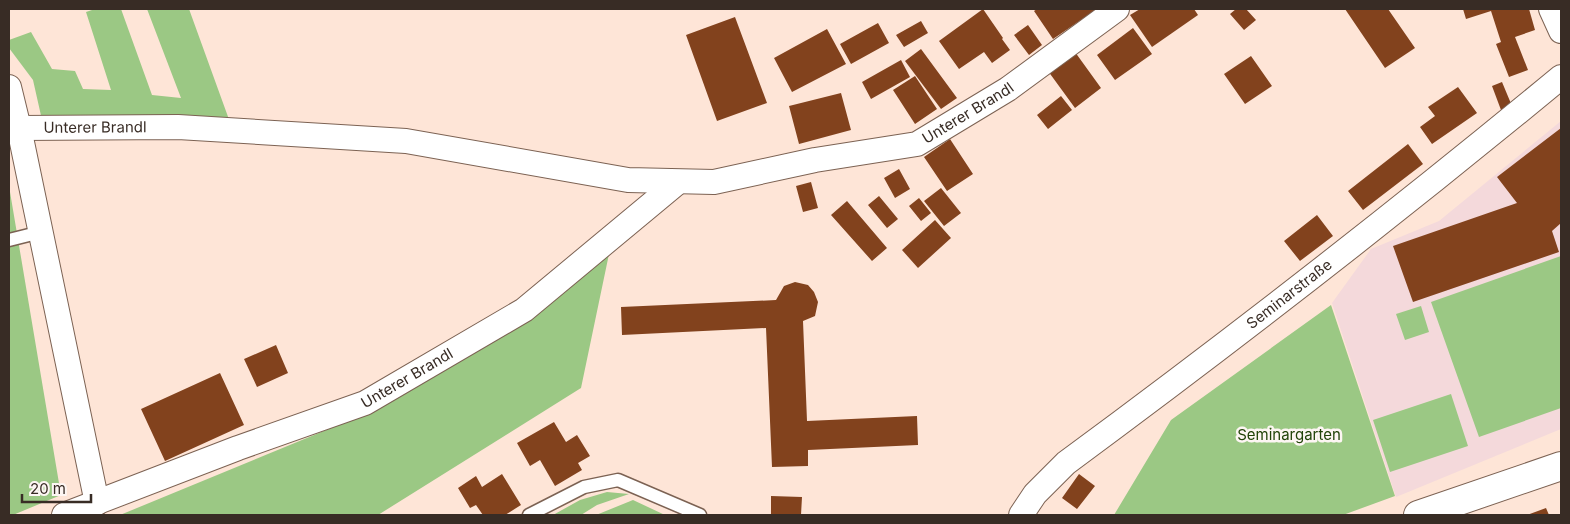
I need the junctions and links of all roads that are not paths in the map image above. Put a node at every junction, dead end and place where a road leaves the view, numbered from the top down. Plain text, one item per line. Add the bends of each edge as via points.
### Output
1 (1117, 9) edge
2 (1551, 9) edge
3 (1561, 32) edge
4 (1561, 77) edge
5 (9, 87) edge
6 (19, 128) junction
7 (678, 182) junction
8 (41, 232) junction
9 (9, 240) edge
10 (1561, 466) edge
11 (97, 503) junction
12 (64, 515) edge
13 (529, 515) edge
14 (700, 515) edge
15 (1021, 515) edge
16 (1418, 515) edge

1 - 7 street, Unterer Brandl via 1008,89 917,144 815,160 714,182
2 - 3 street
4 - 15 street, Seminarstraße via 1320,269 1066,463 1035,494
5 - 6 street
6 - 7 street, Unterer Brandl via 178,127 406,141 628,180
6 - 8 street
7 - 11 street, Unterer Brandl via 524,310 365,403
8 - 9 lane
8 - 11 street
10 - 16 main road
11 - 12 street, Unterer Brandl
13 - 14 lane via 584,487 618,480

